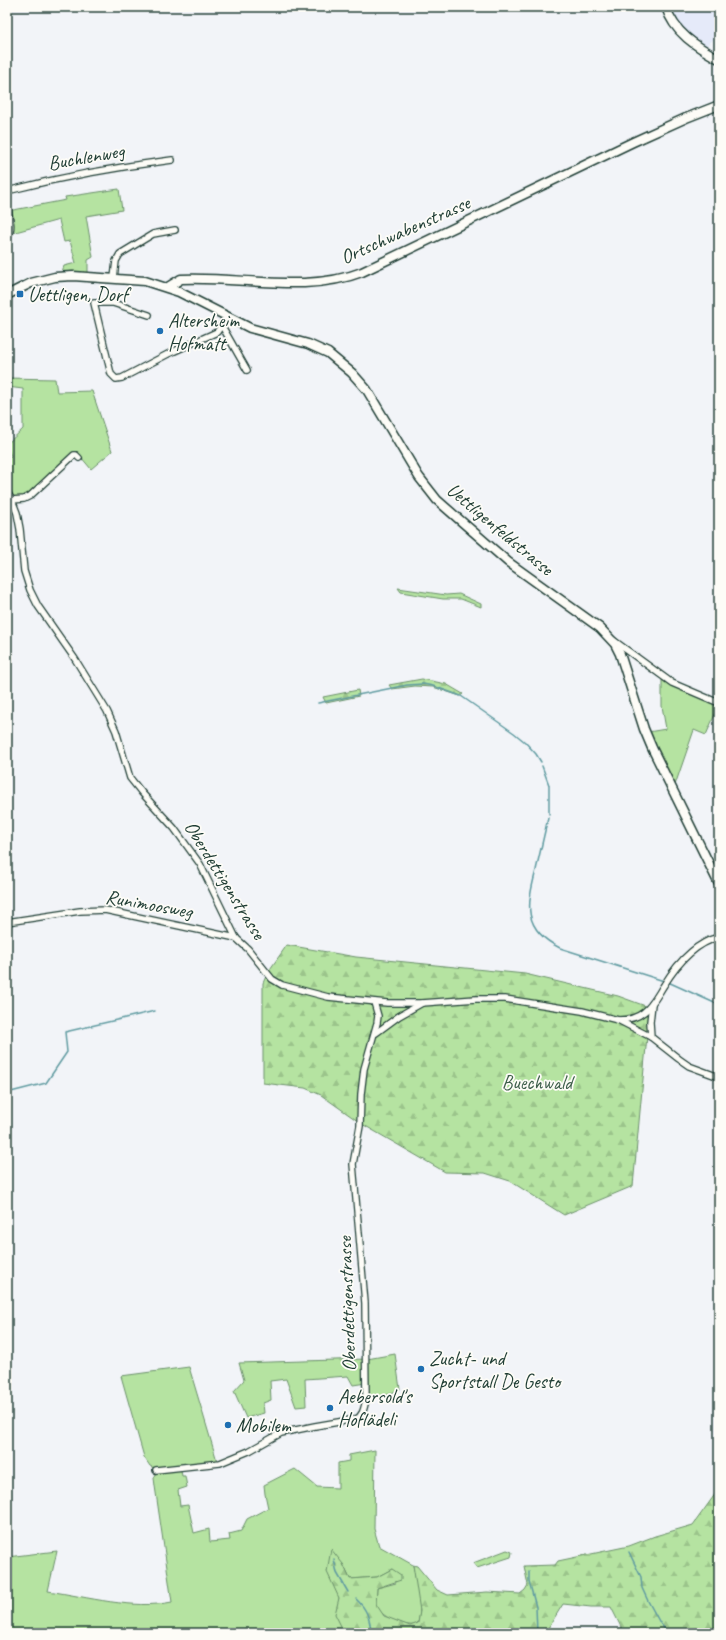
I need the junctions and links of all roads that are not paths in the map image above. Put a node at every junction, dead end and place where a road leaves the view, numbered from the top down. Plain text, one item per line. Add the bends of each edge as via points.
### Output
1 (666, 7) edge
2 (719, 59) edge
3 (719, 105) edge
4 (172, 160) dead end
5 (7, 190) edge
6 (7, 206) edge
7 (175, 230) dead end
8 (7, 238) edge
9 (114, 278) junction
10 (192, 279) junction
11 (168, 287) junction
12 (9, 292) edge
13 (179, 292) junction
14 (149, 315) dead end
15 (227, 317) junction
16 (222, 326) junction
17 (247, 370) dead end
18 (79, 458) dead end
19 (7, 493) edge
20 (12, 500) junction
21 (611, 639) junction
22 (631, 652) junction
23 (621, 658) junction
24 (719, 703) edge
25 (719, 884) edge
26 (7, 922) edge
27 (719, 937) edge
28 (236, 938) junction
29 (374, 1002) junction
30 (422, 1003) junction
31 (652, 1004) junction
32 (618, 1020) junction
33 (376, 1034) junction
34 (651, 1037) junction
35 (719, 1077) edge
36 (156, 1470) dead end

1 - 2 main road via 682,35
3 - 10 main road, Ortschwabenstrasse via 597,159 346,278 316,282
4 - 5 street, Buchlenweg
6 - 8 street via 11,228
7 - 9 street via 152,234 120,254 116,261
9 - 11 main road via 145,281
9 - 12 main road via 51,278
10 - 11 main road, Ortschwabenstrasse via 179,280
10 - 13 main road
11 - 13 main road, Uettligenfeldstrasse
13 - 15 main road, Uettligenfeldstrasse
14 - 16 street via 113,303 94,303 111,374 116,379 208,337
15 - 16 street
15 - 21 main road, Uettligenfeldstrasse via 264,333 315,347 339,362 367,390 419,477 436,500 508,562 594,623
16 - 17 street
18 - 20 street via 74,456 30,496
19 - 20 street, Oberdettigenstrasse
20 - 28 street, Oberdettigenstrasse via 19,522 24,571 38,606 75,659 109,715 130,778 174,828 200,864
21 - 22 street
21 - 23 main road, Uettligenfeldstrasse
22 - 23 street
22 - 24 street via 672,683
23 - 25 main road, Uettligenfeldstrasse via 650,742
26 - 28 street, Runimoosweg via 104,910
27 - 31 street via 698,947 680,964
28 - 29 street, Oberdettigenstrasse via 248,949 268,976 278,983 316,994
29 - 30 street, Oberdettigenstrasse
29 - 33 street, Oberdettigenstrasse via 378,1016
30 - 32 street, Oberdettigenstrasse via 505,999 582,1010
30 - 33 street via 399,1016
31 - 32 street via 639,1016
31 - 34 street
32 - 34 street
33 - 36 street, Oberdettigenstrasse via 364,1069 360,1126 353,1164 365,1303 366,1400 361,1417 282,1433 220,1463
34 - 35 street via 683,1062

